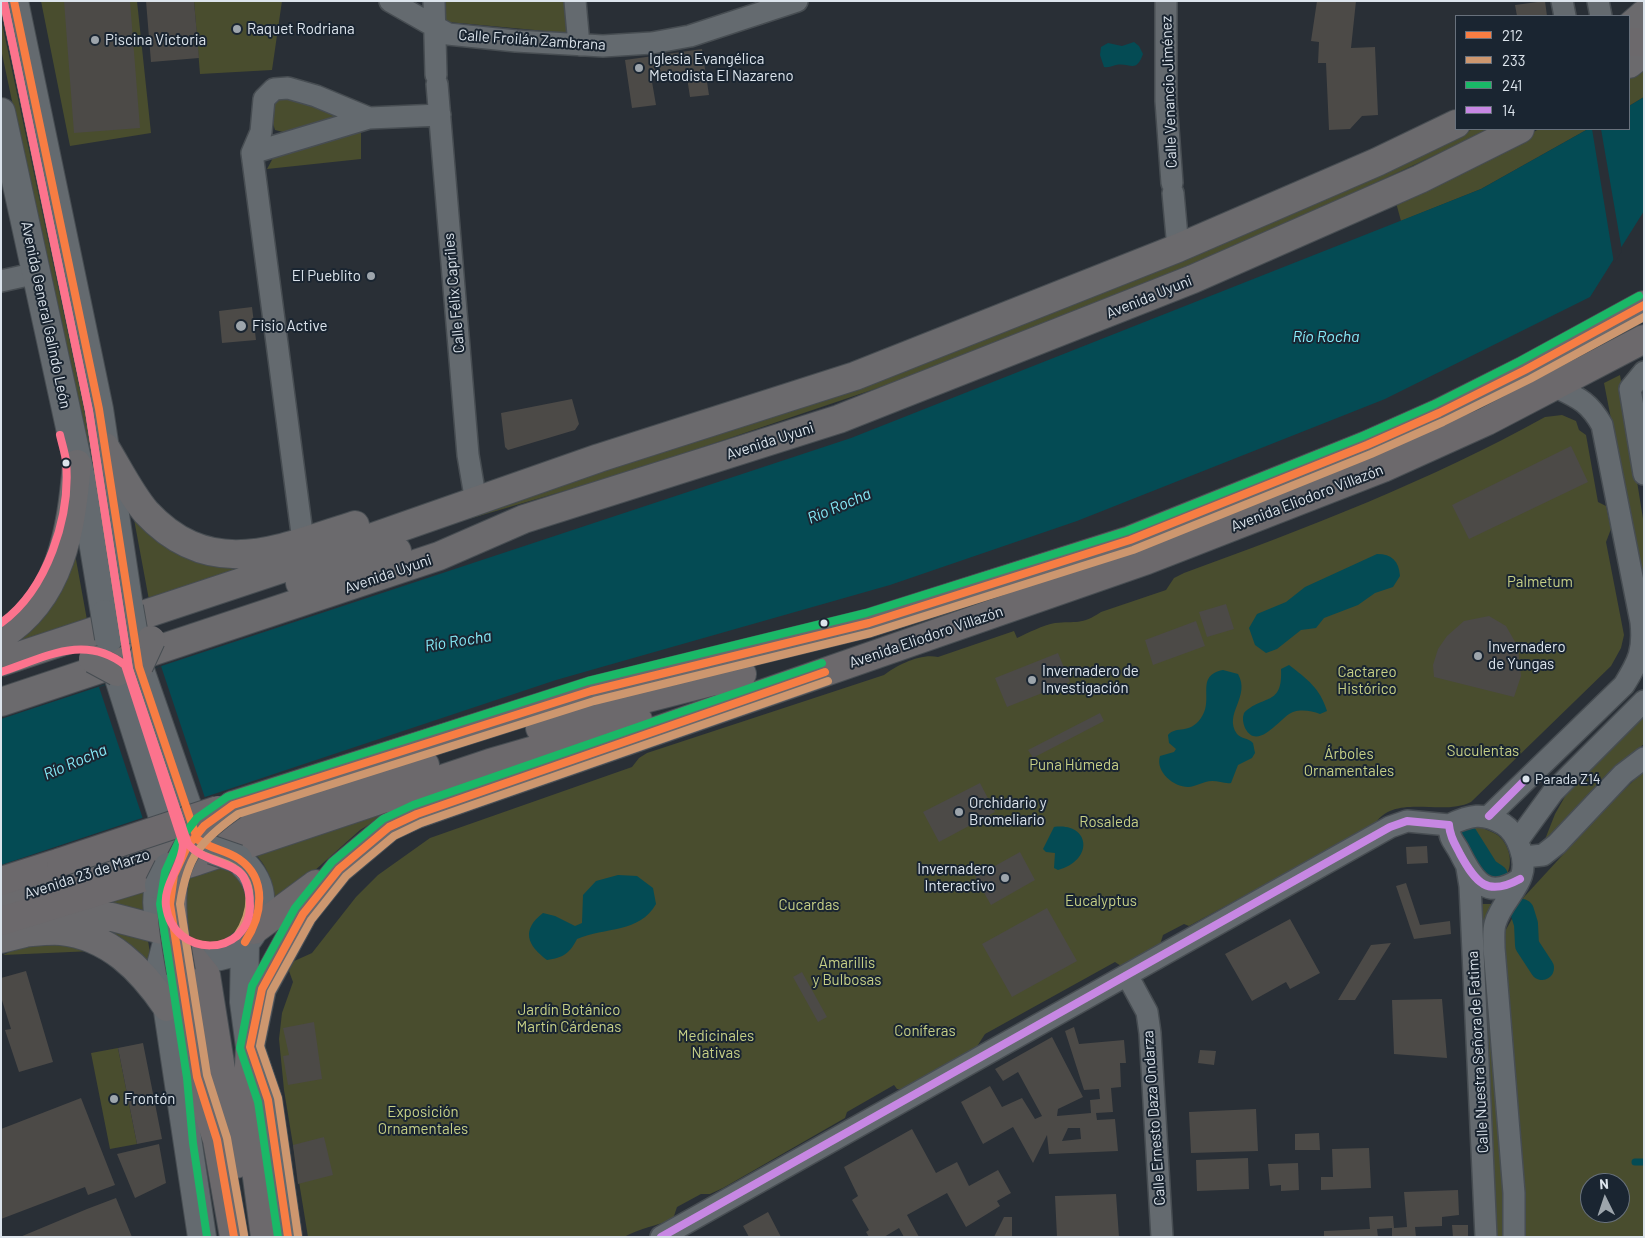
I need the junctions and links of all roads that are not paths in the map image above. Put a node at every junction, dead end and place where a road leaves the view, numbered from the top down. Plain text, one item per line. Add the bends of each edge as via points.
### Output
1 (14, 1) edge
2 (390, 1) edge
3 (434, 1) edge
4 (575, 1) edge
5 (797, 1) edge
6 (1166, 1) edge
7 (1562, 1) edge
8 (1598, 1) edge
9 (1644, 14) edge
10 (1565, 15) edge
11 (1601, 15) edge
12 (433, 24) junction
13 (1630, 26) edge
14 (1630, 42) edge
15 (1644, 42) edge
16 (579, 45) junction
17 (1644, 52) edge
18 (1630, 63) edge
19 (1, 112) edge
20 (440, 114) junction
21 (369, 118) junction
22 (1455, 124) edge
23 (1518, 130) edge
24 (252, 153) junction
25 (1178, 248) junction
26 (37, 273) junction
27 (1, 281) edge
28 (1644, 305) edge
29 (1644, 339) edge
30 (1644, 372) edge
31 (1556, 387) junction
32 (105, 447) junction
33 (76, 464) junction
34 (1644, 474) edge
35 (476, 502) junction
36 (524, 519) junction
37 (303, 541) junction
38 (869, 623) junction
39 (1, 636) edge
40 (124, 651) junction
41 (1, 662) edge
42 (1, 683) edge
43 (781, 687) junction
44 (1644, 701) edge
45 (1, 702) edge
46 (1644, 758) edge
47 (234, 805) junction
48 (1489, 816) junction
49 (1449, 825) junction
50 (1521, 849) junction
51 (183, 855) junction
52 (1467, 868) junction
53 (338, 870) junction
54 (1520, 879) junction
55 (1, 881) edge
56 (1, 902) edge
57 (8, 931) edge
58 (250, 936) junction
59 (175, 949) junction
60 (1127, 975) junction
61 (166, 1007) junction
62 (250, 1047) junction
63 (197, 1077) junction
64 (202, 1237) edge
65 (217, 1237) edge
66 (234, 1237) edge
67 (247, 1237) edge
68 (265, 1237) edge
69 (288, 1237) edge
70 (660, 1237) edge
71 (1162, 1237) edge
72 (1486, 1237) edge
73 (1514, 1237) edge

1 - 32 main road, Avenida General Galindo León
2 - 12 street, Calle Froilán Zambrana
3 - 12 street, Calle Félix Capriles
4 - 16 street
5 - 16 street, Calle Froilán Zambrana via 690,36 652,43
6 - 25 street, Calle Venancio Jiménez via 1166,100
7 - 10 street
8 - 11 street
9 - 13 main road
12 - 16 street, Calle Froilán Zambrana via 448,34
12 - 20 street, Calle Félix Capriles
14 - 15 highway
17 - 18 main road
19 - 26 main road, Avenida General Galindo León
20 - 21 street
20 - 35 street, Calle Félix Capriles via 468,455
21 - 24 street
21 - 24 street via 316,96 288,88 274,89 264,99 261,132
22 - 25 main road via 1377,162
23 - 36 main road, Avenida Uyuni via 1420,179 1033,344 839,419
24 - 37 street
25 - 35 main road via 856,376
26 - 27 street
26 - 33 main road, Avenida General Galindo León
28 - 38 highway, Avenida Eliodoro Villazón via 1525,370 1368,445 1130,540
29 - 31 highway, Avenida Eliodoro Villazón
30 - 34 street via 1630,389
31 - 43 highway, Avenida Eliodoro Villazón via 1383,468 1147,560
31 - 48 street via 1582,399 1602,425 1643,640 1636,666 1624,684
32 - 37 main road via 145,511 181,540 220,553 242,555 267,552
32 - 40 main road, Avenida General Galindo León
33 - 39 main road via 70,525 60,562 39,601
33 - 40 main road, Avenida General Galindo León
35 - 37 main road via 404,510
35 - 41 main road
36 - 40 main road via 434,539 171,625
36 - 45 main road, Avenida Uyuni via 440,556
38 - 47 highway via 592,691
38 - 51 highway via 741,674 593,712
40 - 42 main road via 67,661
40 - 51 main road, Avenida General Galindo León via 174,809
43 - 53 highway, Avenida Eliodoro Villazón via 417,814 389,827
43 - 57 highway via 563,740 197,861
44 - 50 street via 1553,792
46 - 50 street via 1623,774 1558,844 1543,855
47 - 55 highway, bridge
47 - 59 highway, bridge via 196,835 187,846 174,875 171,915
48 - 49 street via 1462,818
48 - 50 street via 1506,826
49 - 52 street via 1449,836
49 - 60 street via 1406,821 1390,826
50 - 54 street via 1525,868
51 - 56 main road, Avenida 23 de Marzo
51 - 58 main road, bridge via 238,859 249,868 261,901 260,916
51 - 59 main road via 156,906
52 - 54 street via 1480,884 1489,888 1500,888
52 - 72 street, Calle Nuestra Señora de Fatima
53 - 58 highway via 303,892
53 - 62 highway, Avenida Eliodoro Villazón via 303,914 262,989
54 - 73 street, Calle Nuestra Señora de Fatima via 1495,924 1494,948 1514,1193
57 - 59 main road via 95,916 112,917
57 - 61 main road via 60,931 106,944 137,969
58 - 59 main road via 236,950 224,955 207,957
58 - 62 main road via 244,1002
59 - 61 main road via 162,965
59 - 63 highway
59 - 67 highway via 206,975
60 - 70 street
60 - 71 street, Calle Ernesto Daza Ondarza via 1147,1012 1150,1033
61 - 64 main road
62 - 68 highway via 246,1103
62 - 69 main road via 268,1100
63 - 65 highway
63 - 66 highway via 217,1140

